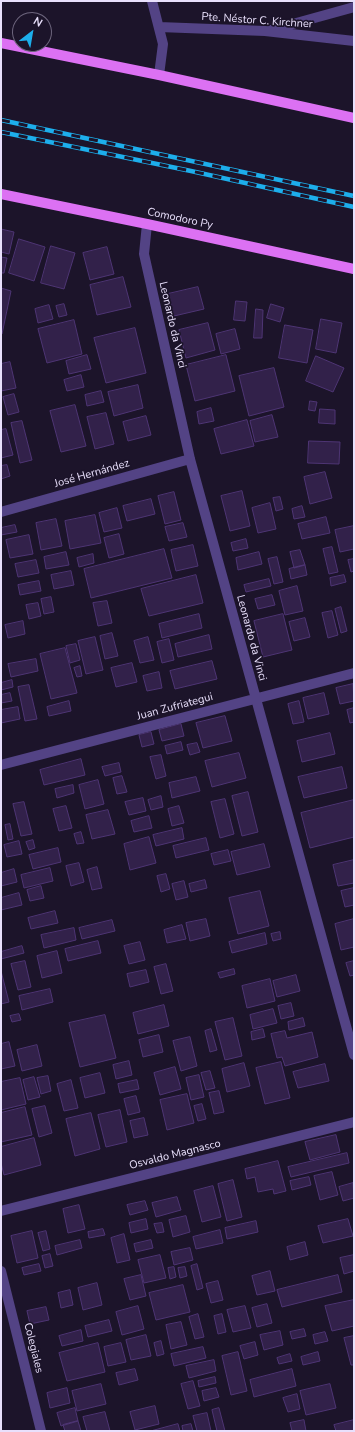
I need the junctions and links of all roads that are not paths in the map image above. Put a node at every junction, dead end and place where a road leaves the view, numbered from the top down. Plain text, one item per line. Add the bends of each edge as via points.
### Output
1 (152, 1) edge
2 (354, 7) edge
3 (159, 27) junction
4 (266, 31) junction
5 (354, 41) edge
6 (1, 43) edge
7 (159, 75) junction
8 (354, 118) edge
9 (1, 194) edge
10 (147, 224) junction
11 (354, 270) edge
12 (190, 459) junction
13 (1, 512) edge
14 (354, 673) edge
15 (256, 698) junction
16 (1, 765) edge
17 (354, 1055) edge
18 (354, 1122) edge
19 (1, 1211) edge
20 (1, 1271) edge
21 (41, 1431) edge

1 - 3 street
2 - 4 street
3 - 4 street, Pte. Néstor C. Kirchner
3 - 7 street via 163,44
4 - 5 street, Pte. Néstor C. Kirchner
6 - 7 main road
7 - 8 main road
9 - 10 main road, Comodoro Py
10 - 11 main road, Comodoro Py
10 - 12 street, Leonardo da Vinci via 144,254
12 - 13 street, José Hernández
12 - 15 street, Leonardo da Vinci
14 - 15 street, Juan Zufriategui
15 - 16 street, Juan Zufriategui
15 - 17 street, Leonardo da Vinci
18 - 19 street, Osvaldo Magnasco
20 - 21 street, Colegiales

